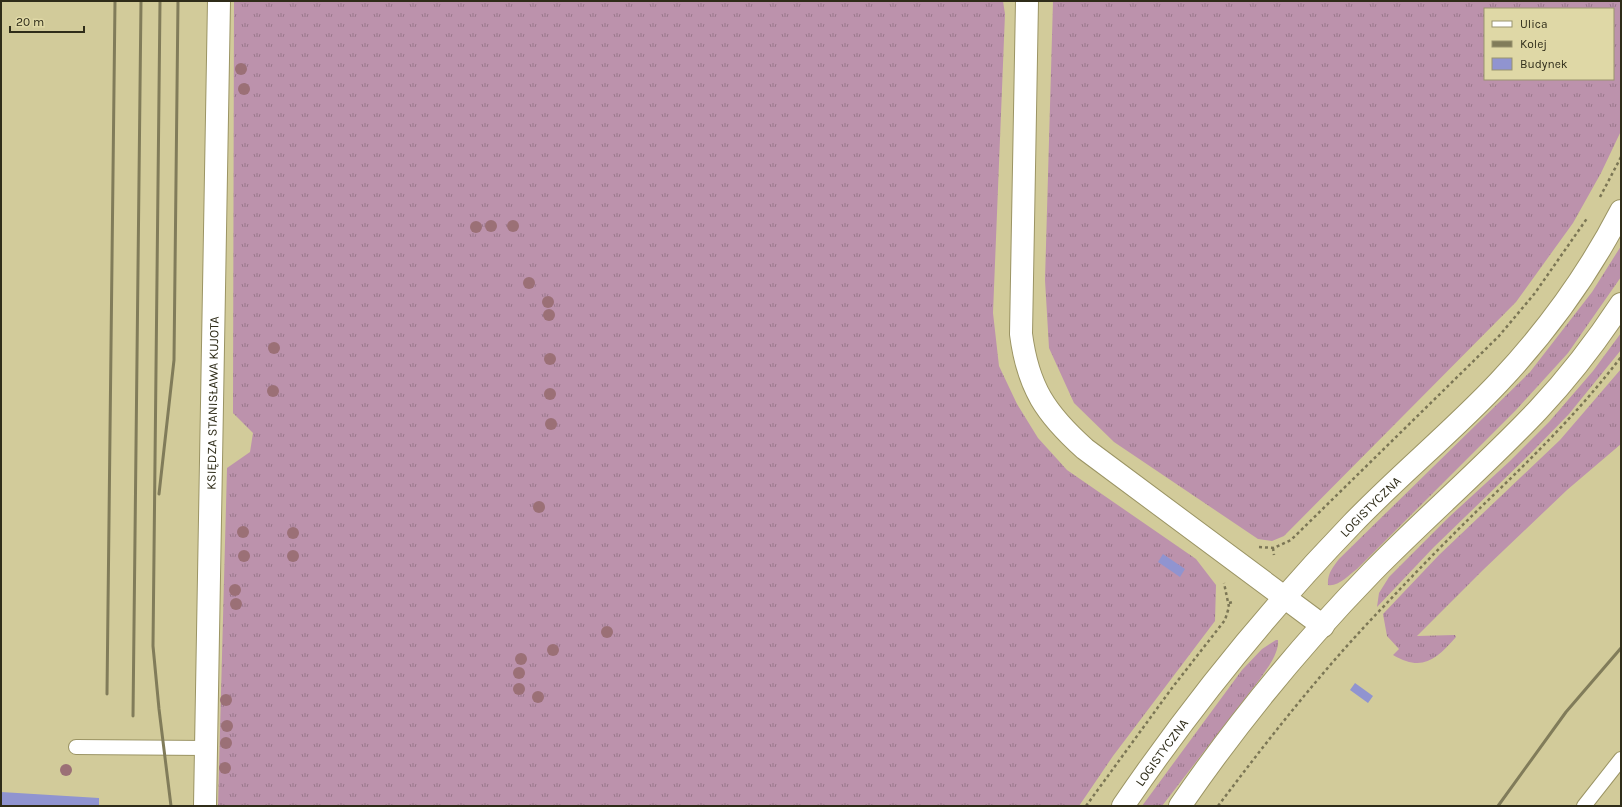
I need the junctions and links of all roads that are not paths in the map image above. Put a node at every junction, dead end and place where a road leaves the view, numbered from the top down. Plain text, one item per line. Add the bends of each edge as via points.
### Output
1 (219, 1) edge
2 (1027, 1) edge
3 (1621, 211) edge
4 (1621, 304) edge
5 (1283, 597) junction
6 (1323, 626) junction
7 (76, 747) dead end
8 (206, 748) junction
9 (1621, 759) edge
10 (205, 806) edge
11 (1123, 806) edge
12 (1180, 806) edge
13 (1584, 806) edge

1 - 8 street, KSIĘDZA STANISŁAWA KUJOTA
2 - 5 street via 1021,334 1031,381 1045,407 1061,428 1085,449
3 - 5 street, LOGISTYCZNA via 1568,298 1512,368 1482,400 1353,522
4 - 6 street via 1582,358 1539,409 1382,562
5 - 6 street
5 - 11 street, LOGISTYCZNA via 1185,717
6 - 12 street via 1236,729
7 - 8 lane
8 - 10 street, KSIĘDZA STANISŁAWA KUJOTA
9 - 13 lane

